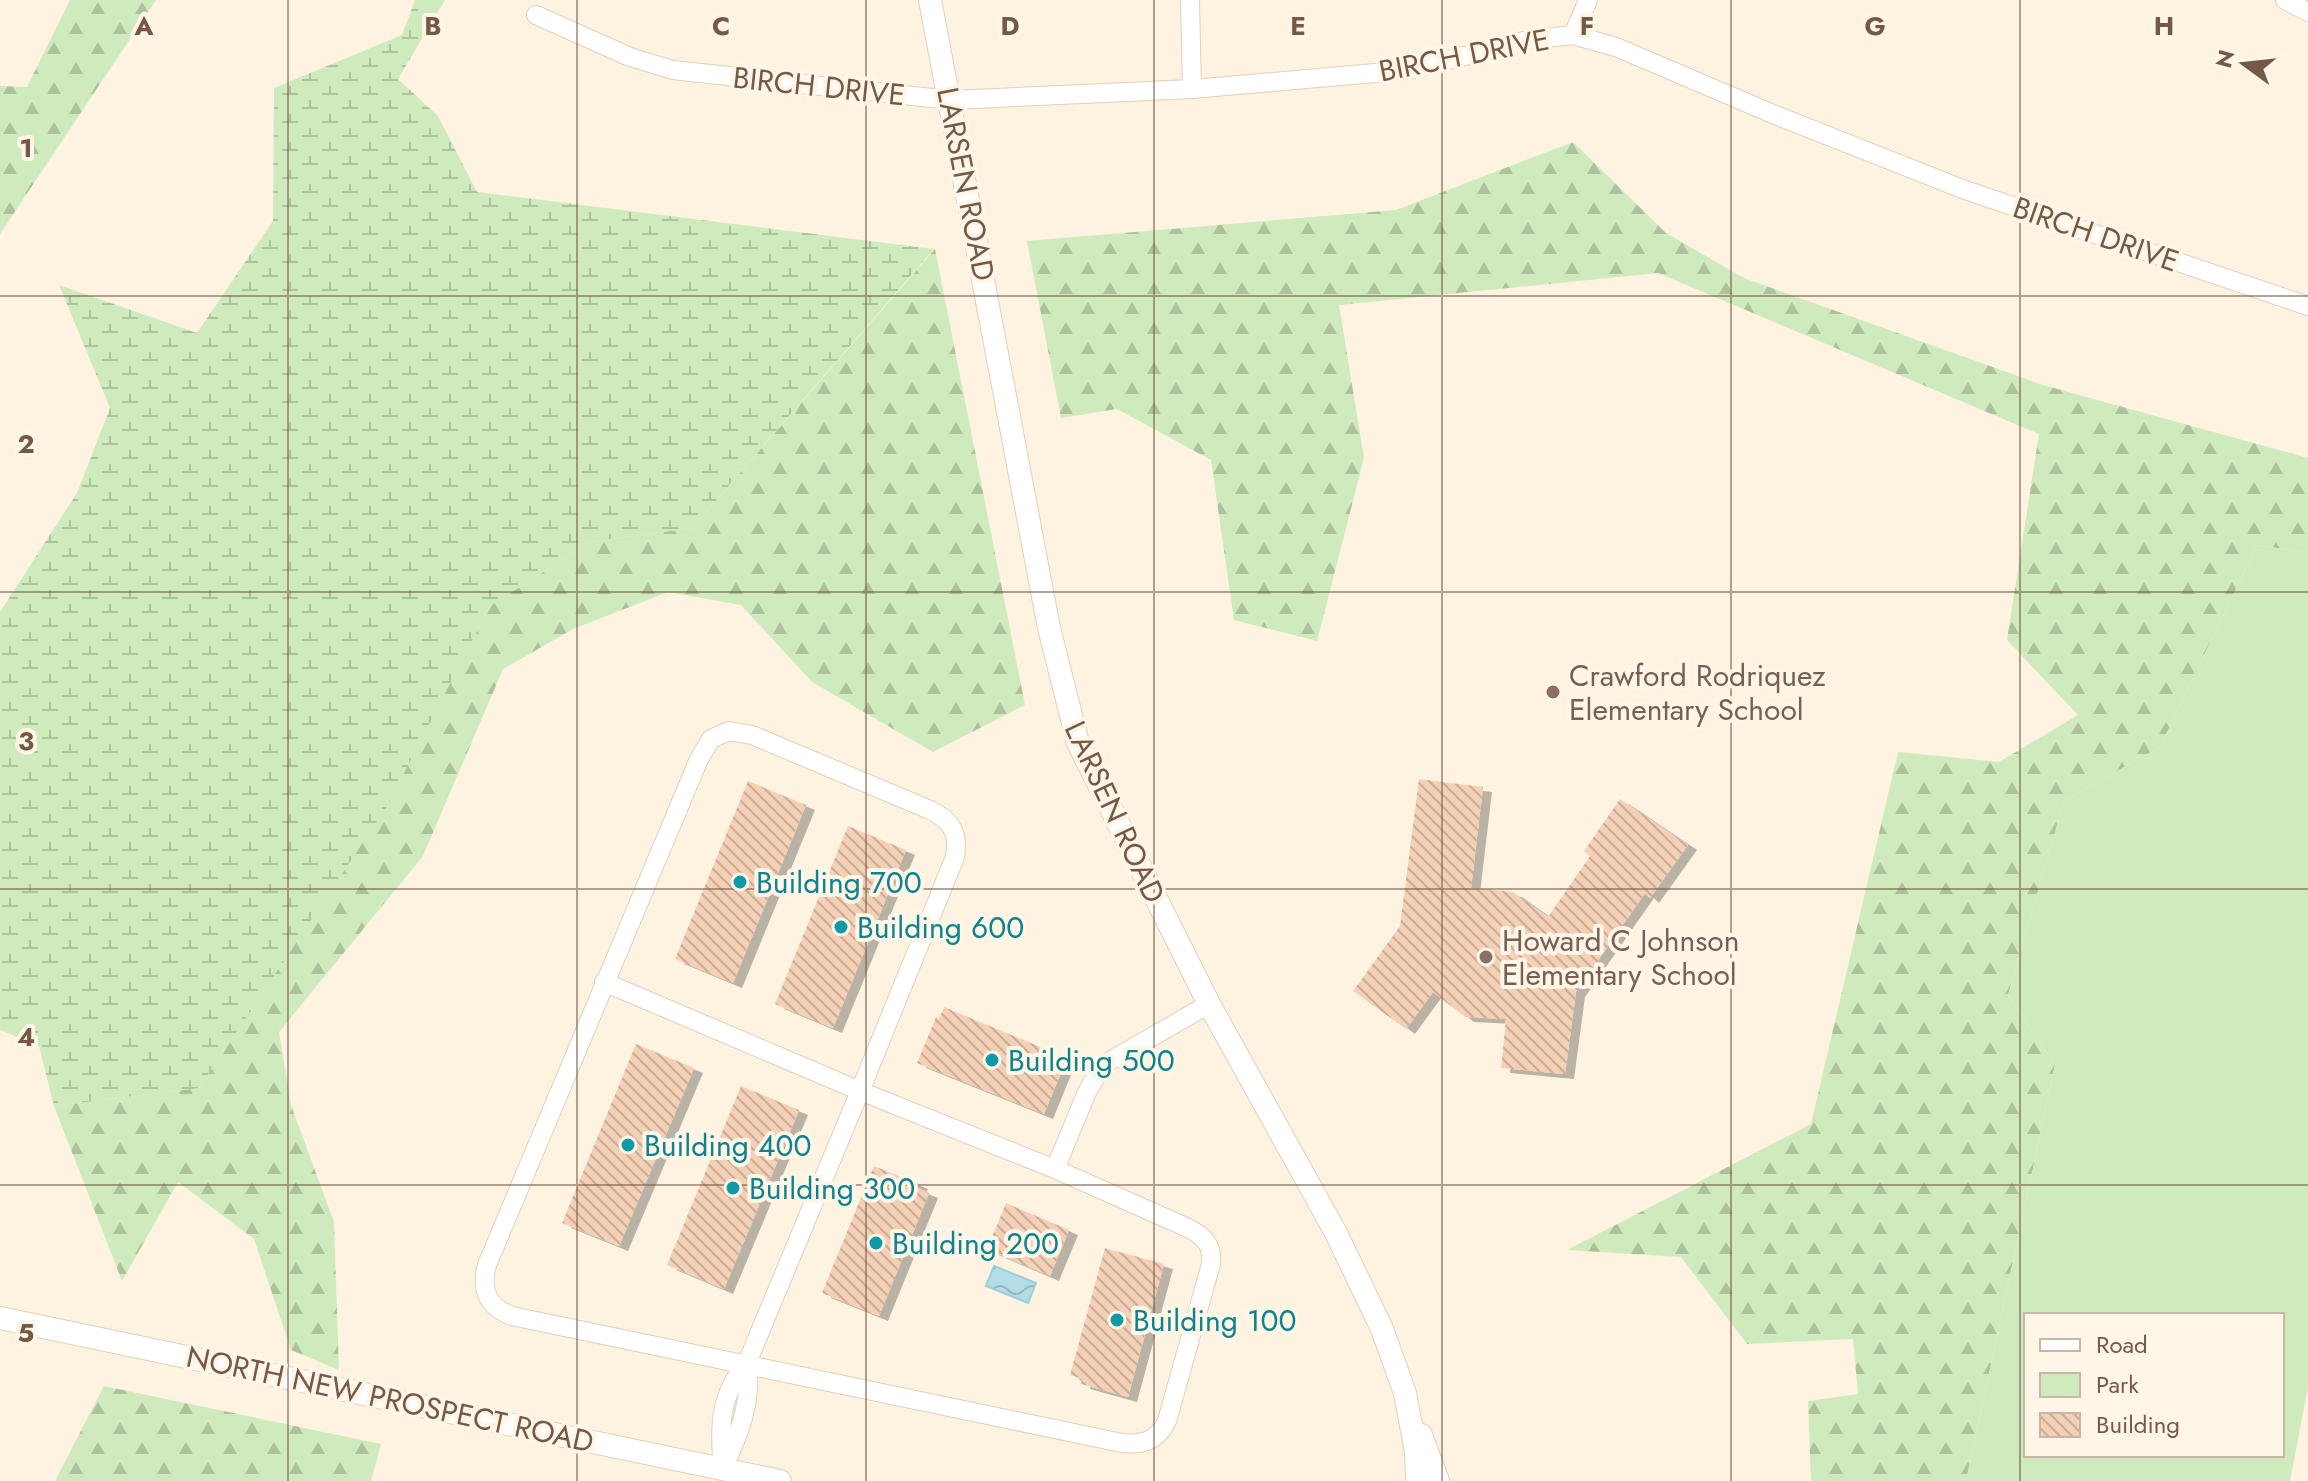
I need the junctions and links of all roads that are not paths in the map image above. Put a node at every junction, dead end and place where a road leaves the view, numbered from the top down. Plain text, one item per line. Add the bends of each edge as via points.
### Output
1 (930, 0) edge
2 (1190, 0) edge
3 (1588, 0) edge
4 (2285, 0) edge
5 (2308, 12) edge
6 (536, 15) dead end
7 (1573, 35) junction
8 (1192, 89) junction
9 (950, 100) junction
10 (2308, 306) edge
11 (604, 982) junction
12 (1209, 1004) junction
13 (860, 1091) junction
14 (1055, 1169) junction
15 (0, 1318) edge
16 (747, 1363) junction
17 (1405, 1393) junction
18 (723, 1469) junction
19 (780, 1481) edge
20 (1417, 1481) edge
21 (1438, 1481) edge

1 - 9 street, LARSEN ROAD
2 - 8 street
3 - 7 street
4 - 5 street
6 - 9 street, BIRCH DRIVE via 673,70
7 - 8 street, BIRCH DRIVE via 1528,40 1409,70
7 - 10 street, BIRCH DRIVE via 1616,47 1965,190
8 - 9 street, BIRCH DRIVE
9 - 12 street, LARSEN ROAD via 1068,711 1090,771
11 - 13 street
11 - 13 street via 705,746 719,734 741,731 917,804 951,825 955,857
11 - 16 street via 487,1265 487,1298 512,1316
12 - 14 street via 1103,1065
12 - 17 street, LARSEN ROAD via 1336,1233 1382,1329
13 - 14 street
13 - 16 street
14 - 16 street via 1188,1228 1211,1248 1167,1421 1156,1437 1122,1443
15 - 18 street, NORTH NEW PROSPECT ROAD
16 - 18 street via 731,1381 725,1406 720,1431
17 - 20 street, LARSEN ROAD
17 - 21 street
18 - 19 street, NORTH NEW PROSPECT ROAD

